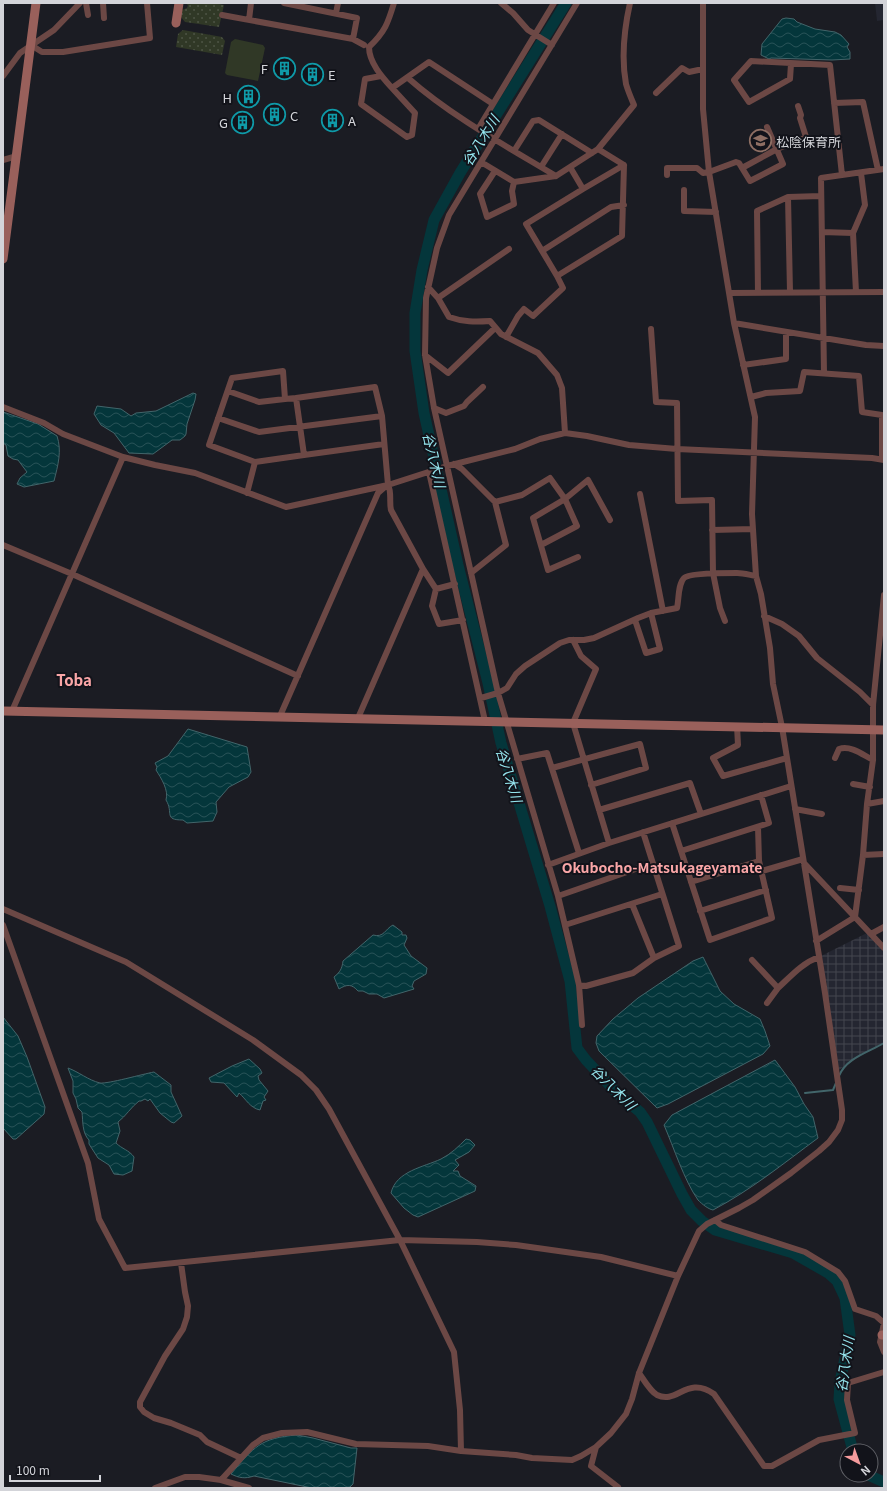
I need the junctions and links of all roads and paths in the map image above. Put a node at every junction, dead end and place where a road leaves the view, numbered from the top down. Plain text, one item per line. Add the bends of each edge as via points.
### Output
1 (36, 3) edge
2 (80, 3) edge
3 (86, 3) edge
4 (103, 3) edge
5 (147, 3) edge
6 (179, 3) edge
7 (251, 3) edge
8 (284, 3) edge
9 (338, 3) edge
10 (394, 3) edge
11 (501, 3) edge
12 (554, 3) edge
13 (577, 3) edge
14 (630, 3) edge
15 (703, 3) edge
16 (336, 14) junction
17 (88, 15) dead end
18 (222, 16) dead end
19 (104, 18) dead end
20 (249, 20) junction
21 (176, 23) dead end
22 (535, 35) junction
23 (353, 39) junction
24 (31, 45) junction
25 (364, 45) dead end
26 (552, 45) junction
27 (791, 64) junction
28 (703, 69) junction
29 (3, 76) edge
30 (381, 76) junction
31 (408, 78) junction
32 (392, 88) junction
33 (656, 93) dead end
34 (834, 103) junction
35 (493, 104) junction
36 (798, 106) dead end
37 (767, 127) dead end
38 (478, 128) junction
39 (562, 134) junction
40 (494, 138) junction
41 (598, 149) junction
42 (777, 149) junction
43 (514, 151) junction
44 (592, 153) junction
45 (17, 156) junction
46 (3, 160) edge
47 (481, 162) junction
48 (624, 165) junction
49 (541, 167) junction
50 (570, 167) junction
51 (742, 168) junction
52 (881, 170) edge
53 (495, 171) junction
54 (709, 172) junction
55 (861, 173) junction
56 (667, 175) dead end
57 (842, 175) junction
58 (556, 176) junction
59 (514, 182) junction
60 (583, 189) junction
61 (684, 190) dead end
62 (821, 196) junction
63 (788, 197) junction
64 (624, 205) junction
65 (716, 212) junction
66 (5, 225) edge
67 (822, 232) junction
68 (853, 233) junction
69 (509, 249) dead end
70 (542, 251) junction
71 (3, 259) edge
72 (557, 276) junction
73 (428, 287) junction
74 (790, 292) junction
75 (822, 292) junction
76 (856, 292) junction
77 (884, 292) edge
78 (729, 293) junction
79 (758, 293) junction
80 (438, 298) junction
81 (734, 323) junction
82 (496, 328) junction
83 (651, 329) dead end
84 (786, 332) junction
85 (506, 337) junction
86 (823, 338) junction
87 (884, 346) edge
88 (425, 354) junction
89 (743, 366) junction
90 (824, 373) junction
91 (483, 387) dead end
92 (228, 391) junction
93 (751, 397) junction
94 (296, 398) junction
95 (285, 399) junction
96 (3, 407) edge
97 (434, 408) junction
98 (382, 416) junction
99 (218, 418) junction
100 (300, 427) junction
101 (565, 432) junction
102 (384, 444) junction
103 (677, 449) junction
104 (755, 453) junction
105 (304, 455) junction
106 (123, 457) junction
107 (883, 459) edge
108 (255, 462) junction
109 (454, 464) junction
110 (447, 466) junction
111 (429, 472) junction
112 (388, 484) junction
113 (247, 493) junction
114 (640, 494) dead end
115 (565, 499) junction
116 (495, 502) junction
117 (610, 520) dead end
118 (753, 529) junction
119 (712, 530) junction
120 (3, 545) edge
121 (541, 545) junction
122 (578, 557) dead end
123 (423, 569) junction
124 (471, 573) junction
125 (713, 573) junction
126 (72, 574) junction
127 (756, 576) junction
128 (454, 584) junction
129 (436, 589) junction
130 (884, 595) edge
131 (663, 611) junction
132 (651, 613) junction
133 (764, 616) junction
134 (463, 620) junction
135 (635, 620) junction
136 (725, 621) dead end
137 (573, 640) junction
138 (298, 676) junction
139 (498, 693) junction
140 (480, 698) junction
141 (873, 705) junction
142 (7, 711) edge
143 (280, 716) junction
144 (358, 718) junction
145 (485, 721) junction
146 (506, 721) junction
147 (573, 722) junction
148 (736, 726) junction
149 (782, 727) junction
150 (874, 730) junction
151 (884, 730) edge
152 (787, 758) junction
153 (835, 758) dead end
154 (517, 759) junction
155 (584, 759) junction
156 (873, 760) junction
157 (552, 768) junction
158 (853, 784) dead end
159 (591, 785) junction
160 (791, 786) junction
161 (870, 787) junction
162 (761, 795) junction
163 (884, 801) edge
164 (867, 804) junction
165 (795, 809) junction
166 (599, 810) junction
167 (701, 814) junction
168 (822, 814) dead end
169 (672, 823) junction
170 (758, 827) junction
171 (643, 832) junction
172 (608, 843) junction
173 (681, 851) junction
174 (579, 853) junction
175 (884, 854) edge
176 (863, 855) junction
177 (759, 861) junction
178 (803, 861) junction
179 (652, 863) junction
180 (548, 864) junction
181 (762, 871) junction
182 (691, 882) junction
183 (840, 888) dead end
184 (766, 890) junction
185 (859, 890) junction
186 (662, 894) junction
187 (558, 896) junction
188 (632, 904) junction
189 (3, 910) edge
190 (700, 911) junction
191 (855, 917) junction
192 (3, 925) edge
193 (565, 925) junction
194 (884, 927) edge
195 (871, 934) junction
196 (816, 941) junction
197 (884, 948) edge
198 (819, 957) junction
199 (654, 958) junction
200 (752, 960) dead end
201 (579, 985) junction
202 (778, 988) junction
203 (767, 1003) dead end
204 (582, 1025) dead end
205 (714, 1220) junction
206 (400, 1240) junction
207 (181, 1264) junction
208 (678, 1276) junction
209 (884, 1323) edge
210 (883, 1335) edge
211 (884, 1352) edge
212 (884, 1372) edge
213 (639, 1373) junction
214 (596, 1447) junction
215 (461, 1451) junction
216 (241, 1458) junction
217 (221, 1480) junction
218 (618, 1487) dead end
219 (155, 1488) edge
220 (249, 1488) edge

1 - 24 street
2 - 24 street via 54,30
3 - 17 street
4 - 19 street
5 - 24 street via 150,38 64,52 42,52
6 - 21 street
7 - 20 street
8 - 16 street
9 - 16 street
10 - 30 street via 380,37 369,47 369,54
11 - 22 street
12 - 22 street
13 - 26 street
14 - 41 street via 624,29 624,48 626,85 634,105
15 - 28 street
16 - 23 street via 357,18
18 - 20 street
20 - 23 street
22 - 26 street
22 - 35 street
23 - 25 street
24 - 29 street via 20,53
24 - 45 street
26 - 40 street
27 - 27 street via 751,61 734,80 748,102 790,79
27 - 34 street via 830,65
28 - 33 street via 689,72 682,68
28 - 54 street via 703,109
30 - 32 street
30 - 32 street via 365,79 361,104 407,137 412,135 415,113
31 - 32 street
31 - 35 street via 429,62
31 - 38 street via 425,93
34 - 52 street via 862,102
34 - 57 street
35 - 38 street
36 - 42 street via 806,137
37 - 42 street
38 - 40 street
39 - 43 street via 538,120 533,121
39 - 44 street
39 - 49 street
40 - 43 street
40 - 47 street
41 - 44 street
41 - 48 street
42 - 51 street
42 - 51 street via 783,164 750,181
43 - 49 street
44 - 50 street
45 - 46 street
45 - 66 street
47 - 53 street
47 - 73 street via 449,215 437,248
48 - 60 street
48 - 64 street
49 - 58 street
50 - 58 street
50 - 60 street
51 - 54 street via 736,162
52 - 55 street
53 - 59 street
53 - 59 street via 480,194 487,217 514,204
54 - 56 street via 703,173 697,168 667,168
54 - 65 street
55 - 57 street
55 - 68 street via 865,205
57 - 62 street via 821,178
58 - 59 street
60 - 70 street via 526,224
61 - 65 street via 684,211
62 - 63 street
62 - 67 street
63 - 74 street
63 - 79 street via 757,211
64 - 70 street via 611,208
64 - 72 street via 622,236
65 - 78 street
66 - 71 street
67 - 68 street
67 - 75 street
68 - 76 street
69 - 80 street
70 - 72 street
72 - 85 street via 563,288 533,316 524,309
73 - 80 street
73 - 88 street
74 - 75 street
74 - 79 street
75 - 76 street
75 - 86 street
76 - 77 street
78 - 79 street
78 - 81 street
80 - 82 street via 449,318 472,322 490,320
81 - 84 street
81 - 89 street
82 - 85 street
82 - 88 street via 448,373
83 - 103 street via 656,402 677,403
84 - 86 street
84 - 89 street via 786,359
85 - 101 street via 538,353 557,375 562,388
86 - 87 street
86 - 90 street
88 - 97 street
89 - 93 street
90 - 93 street via 804,372 800,391
90 - 107 street via 859,376 862,412 882,415
91 - 97 street via 464,406 446,412
92 - 95 street via 259,402
92 - 95 street via 232,378 283,371
92 - 99 street
93 - 104 street via 755,418
94 - 95 street
94 - 98 street via 375,387
94 - 100 street
96 - 106 street
97 - 110 street
98 - 100 street
98 - 102 street
99 - 100 street via 259,432
99 - 108 street via 209,444
100 - 105 street
101 - 103 street via 629,445
101 - 109 street via 515,449
102 - 105 street
102 - 112 street
103 - 104 street
103 - 119 street via 678,501 712,500
104 - 107 street
104 - 118 street
105 - 108 street
106 - 113 street via 195,473
106 - 126 street
108 - 113 street
109 - 110 street
109 - 116 street via 462,468
110 - 111 street
110 - 124 street
111 - 112 street
111 - 128 street
112 - 113 street via 286,507
112 - 123 street via 391,488 390,510
112 - 138 street via 378,492
114 - 131 street
115 - 116 street via 550,478 522,495
115 - 117 street via 588,480
115 - 121 street via 533,518
115 - 121 street via 577,526
116 - 124 street via 506,545
118 - 119 street
118 - 127 street
119 - 125 street
120 - 126 street
121 - 122 street via 548,570
123 - 129 street
123 - 144 street
124 - 139 street
125 - 127 street
125 - 131 street via 687,576 683,579 678,608
125 - 136 street
126 - 138 street
126 - 142 street
127 - 133 street
128 - 129 street
128 - 134 street
129 - 134 street via 432,606 439,624
130 - 141 street
131 - 132 street
132 - 135 street
132 - 135 street via 660,649 646,653
133 - 141 street via 782,624 798,636 817,658
133 - 149 street via 773,684
134 - 140 street
135 - 137 street via 594,638
137 - 139 street via 560,643 525,666 507,688
137 - 147 street via 581,656 596,669
138 - 143 street
139 - 140 street
139 - 146 street
140 - 145 street
141 - 150 street
142 - 143 street
143 - 144 street
144 - 145 street
145 - 146 street
146 - 147 street
146 - 154 street
147 - 148 street
147 - 155 street
148 - 149 street
148 - 152 street via 738,745 713,758 723,776
149 - 150 street
149 - 152 street
150 - 151 street
150 - 156 street
152 - 160 street
153 - 156 street via 842,748 852,749
154 - 157 street via 547,753
154 - 180 street
155 - 157 street
155 - 159 street
155 - 159 street via 640,744 646,768
156 - 161 street
157 - 174 street
158 - 161 street
159 - 166 street
160 - 162 street
160 - 165 street
161 - 164 street
162 - 167 street
162 - 170 street via 769,823
163 - 164 street
164 - 176 street
165 - 168 street
165 - 178 street
166 - 167 street via 690,783
166 - 172 street
167 - 169 street
169 - 171 street
169 - 173 street
170 - 173 street
170 - 177 street
171 - 172 street
171 - 179 street
172 - 174 street
173 - 182 street
174 - 180 street
175 - 176 street
176 - 185 street
177 - 181 street
177 - 182 street
178 - 181 street
178 - 191 street
178 - 196 street
179 - 186 street
179 - 187 street
180 - 187 street
181 - 184 street
182 - 190 street
183 - 185 street
184 - 190 street
184 - 190 street via 772,918 710,940
185 - 191 street
186 - 188 street
186 - 199 street via 679,946
187 - 193 street
188 - 193 street
188 - 199 street
189 - 206 street via 126,962 253,1040 302,1075 329,1109
191 - 195 street
191 - 196 street
192 - 207 street via 88,1163 99,1219 126,1268
193 - 201 street
194 - 195 street
195 - 197 street
196 - 198 street
198 - 202 street via 808,960
198 - 205 street via 842,1110 841,1125 829,1142 791,1173 753,1200
199 - 201 street via 634,973 586,986
200 - 202 street
201 - 204 street
202 - 203 street
205 - 208 street via 699,1231
205 - 209 street via 721,1225 805,1252 838,1272 845,1282 854,1309 876,1316
206 - 207 street
206 - 208 street via 493,1243 568,1251
206 - 215 street via 454,1352
207 - 216 street via 188,1306 187,1317 140,1402 140,1407 154,1418 200,1435 206,1442
208 - 213 street
209 - 210 street
210 - 211 street via 880,1342
212 - 213 street via 848,1383 847,1400 855,1433 819,1440 772,1466 764,1466 714,1394 699,1386 662,1396 656,1394
213 - 214 street via 626,1414
214 - 215 street via 572,1460
214 - 218 street via 591,1466
215 - 216 street via 428,1446 356,1444 307,1432 282,1433 263,1438
216 - 217 street
217 - 219 street via 185,1477
217 - 220 street

